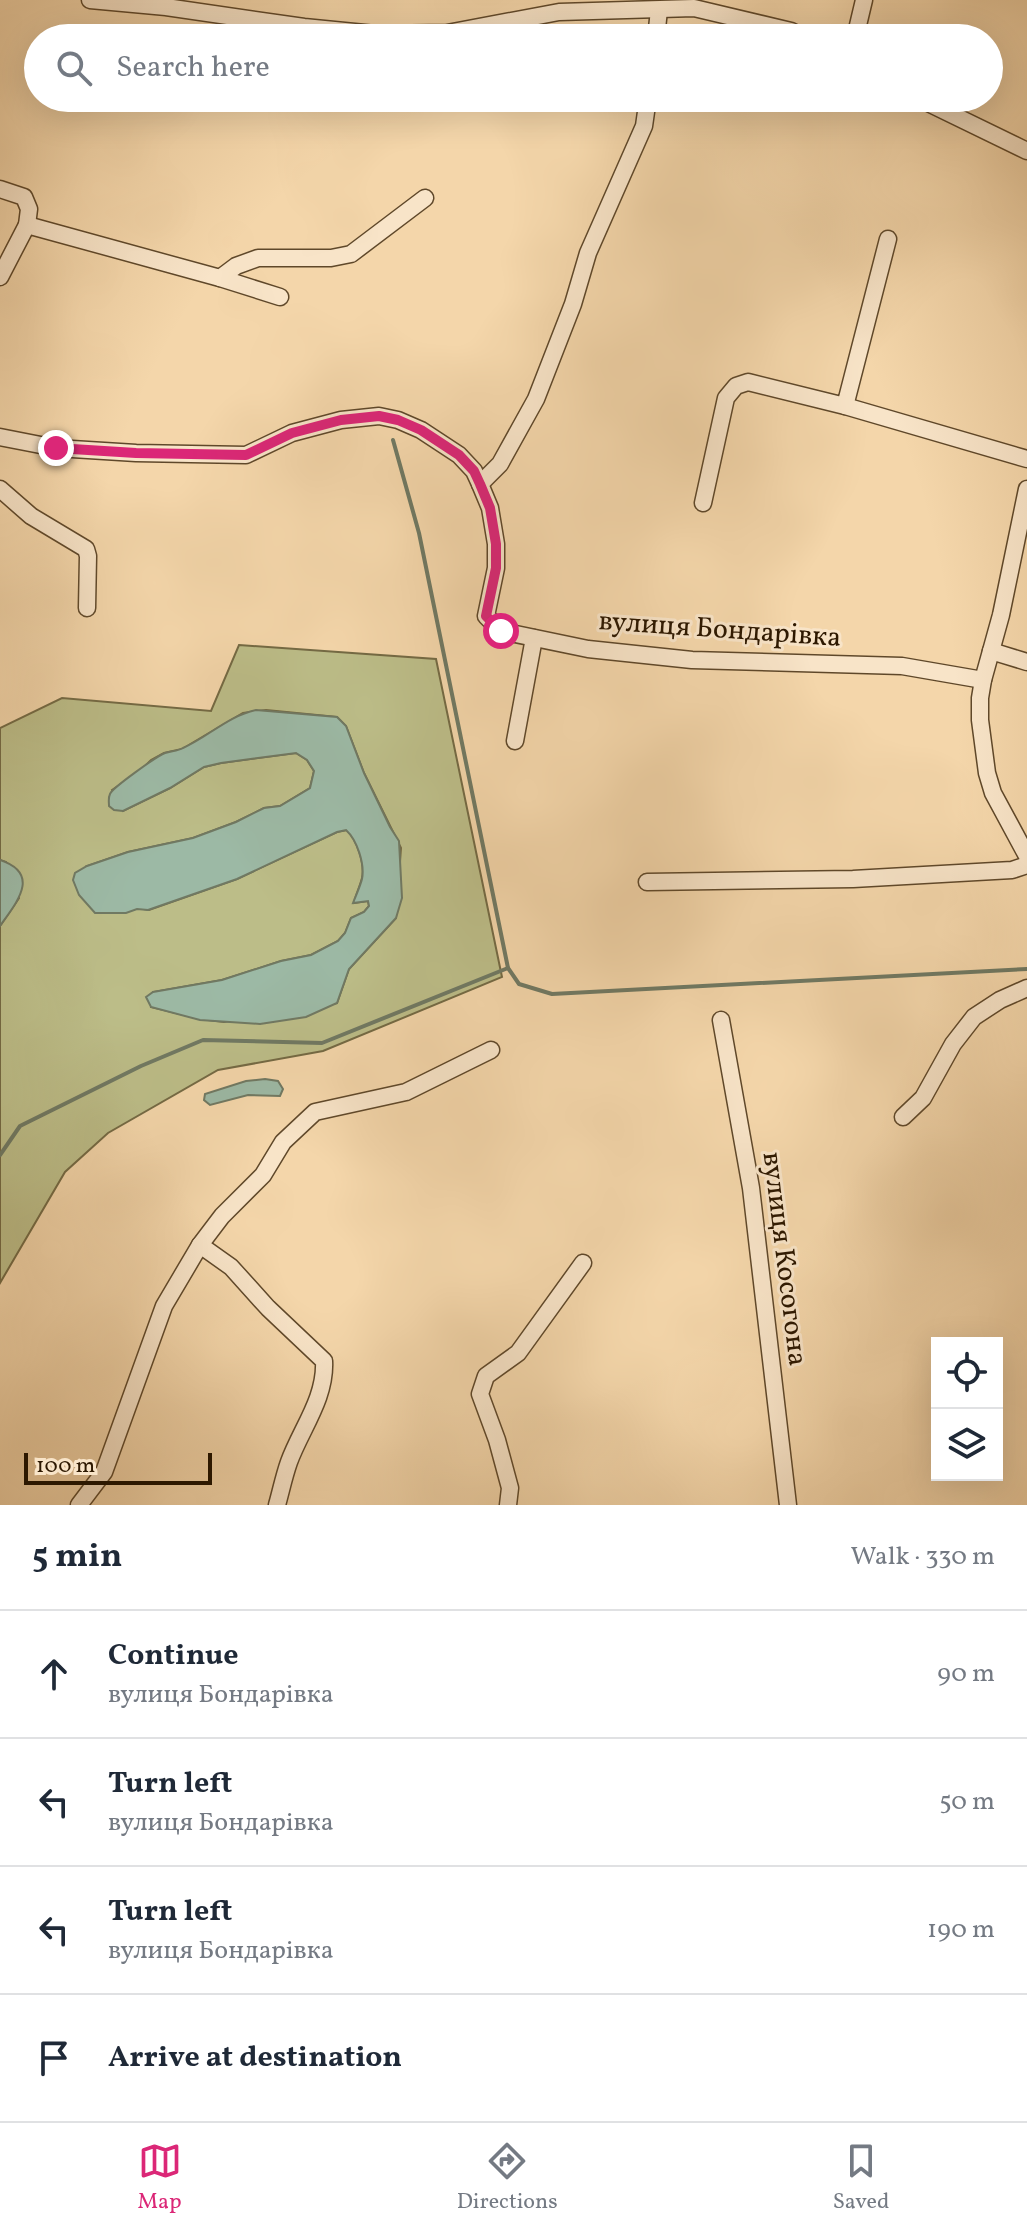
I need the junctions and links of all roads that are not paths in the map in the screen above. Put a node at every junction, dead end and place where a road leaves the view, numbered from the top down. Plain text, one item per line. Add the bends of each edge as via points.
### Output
1 (90, 0) edge
2 (864, 0) edge
3 (659, 10) junction
4 (283, 24) edge
5 (495, 24) edge
6 (658, 24) edge
7 (761, 24) edge
8 (858, 24) edge
9 (646, 112) edge
10 (947, 112) edge
11 (1027, 151) edge
12 (0, 189) edge
13 (425, 198) dead end
14 (27, 225) junction
15 (888, 239) dead end
16 (0, 277) edge
17 (220, 278) junction
18 (280, 297) dead end
19 (845, 406) junction
20 (0, 437) edge
21 (1027, 459) edge
22 (480, 484) junction
23 (0, 489) edge
24 (1027, 489) edge
25 (703, 503) dead end
26 (87, 608) dead end
27 (534, 638) junction
28 (991, 651) junction
29 (1027, 662) edge
30 (983, 680) junction
31 (515, 741) dead end
32 (1027, 856) edge
33 (1027, 865) edge
34 (647, 882) dead end
35 (1027, 988) edge
36 (721, 1020) dead end
37 (491, 1050) dead end
38 (903, 1117) dead end
39 (200, 1245) junction
40 (583, 1263) dead end
41 (79, 1505) edge
42 (277, 1505) edge
43 (508, 1505) edge
44 (788, 1505) edge

1 - 4 street
2 - 8 street
3 - 5 street via 559,12
3 - 6 street
3 - 7 street via 694,8
9 - 22 street via 536,399 500,464
10 - 11 street
12 - 14 street via 24,197
13 - 17 street via 351,254 258,258
14 - 16 street
14 - 17 street
15 - 19 street
17 - 18 street
19 - 21 street
19 - 25 street via 748,382 736,386 726,398
20 - 22 street, вулиця Бондарівка via 56,448 246,455 292,433 379,416 421,430 459,455
22 - 27 street, вулиця Бондарівка via 496,544 486,616 501,631
23 - 26 street via 31,516 86,549
24 - 28 street
27 - 30 street, вулиця Бондарівка via 692,660 902,666
27 - 31 street
28 - 29 street
28 - 30 street
30 - 32 street via 980,720 987,773
33 - 34 street via 853,879
35 - 38 street via 974,1017 923,1098
36 - 44 street, вулиця Косогона via 751,1188
37 - 39 street via 406,1092 315,1112 283,1142 263,1175
39 - 41 street via 164,1306 104,1472
39 - 42 street via 231,1267 325,1363
40 - 43 street via 518,1353 486,1376 480,1394 510,1488

